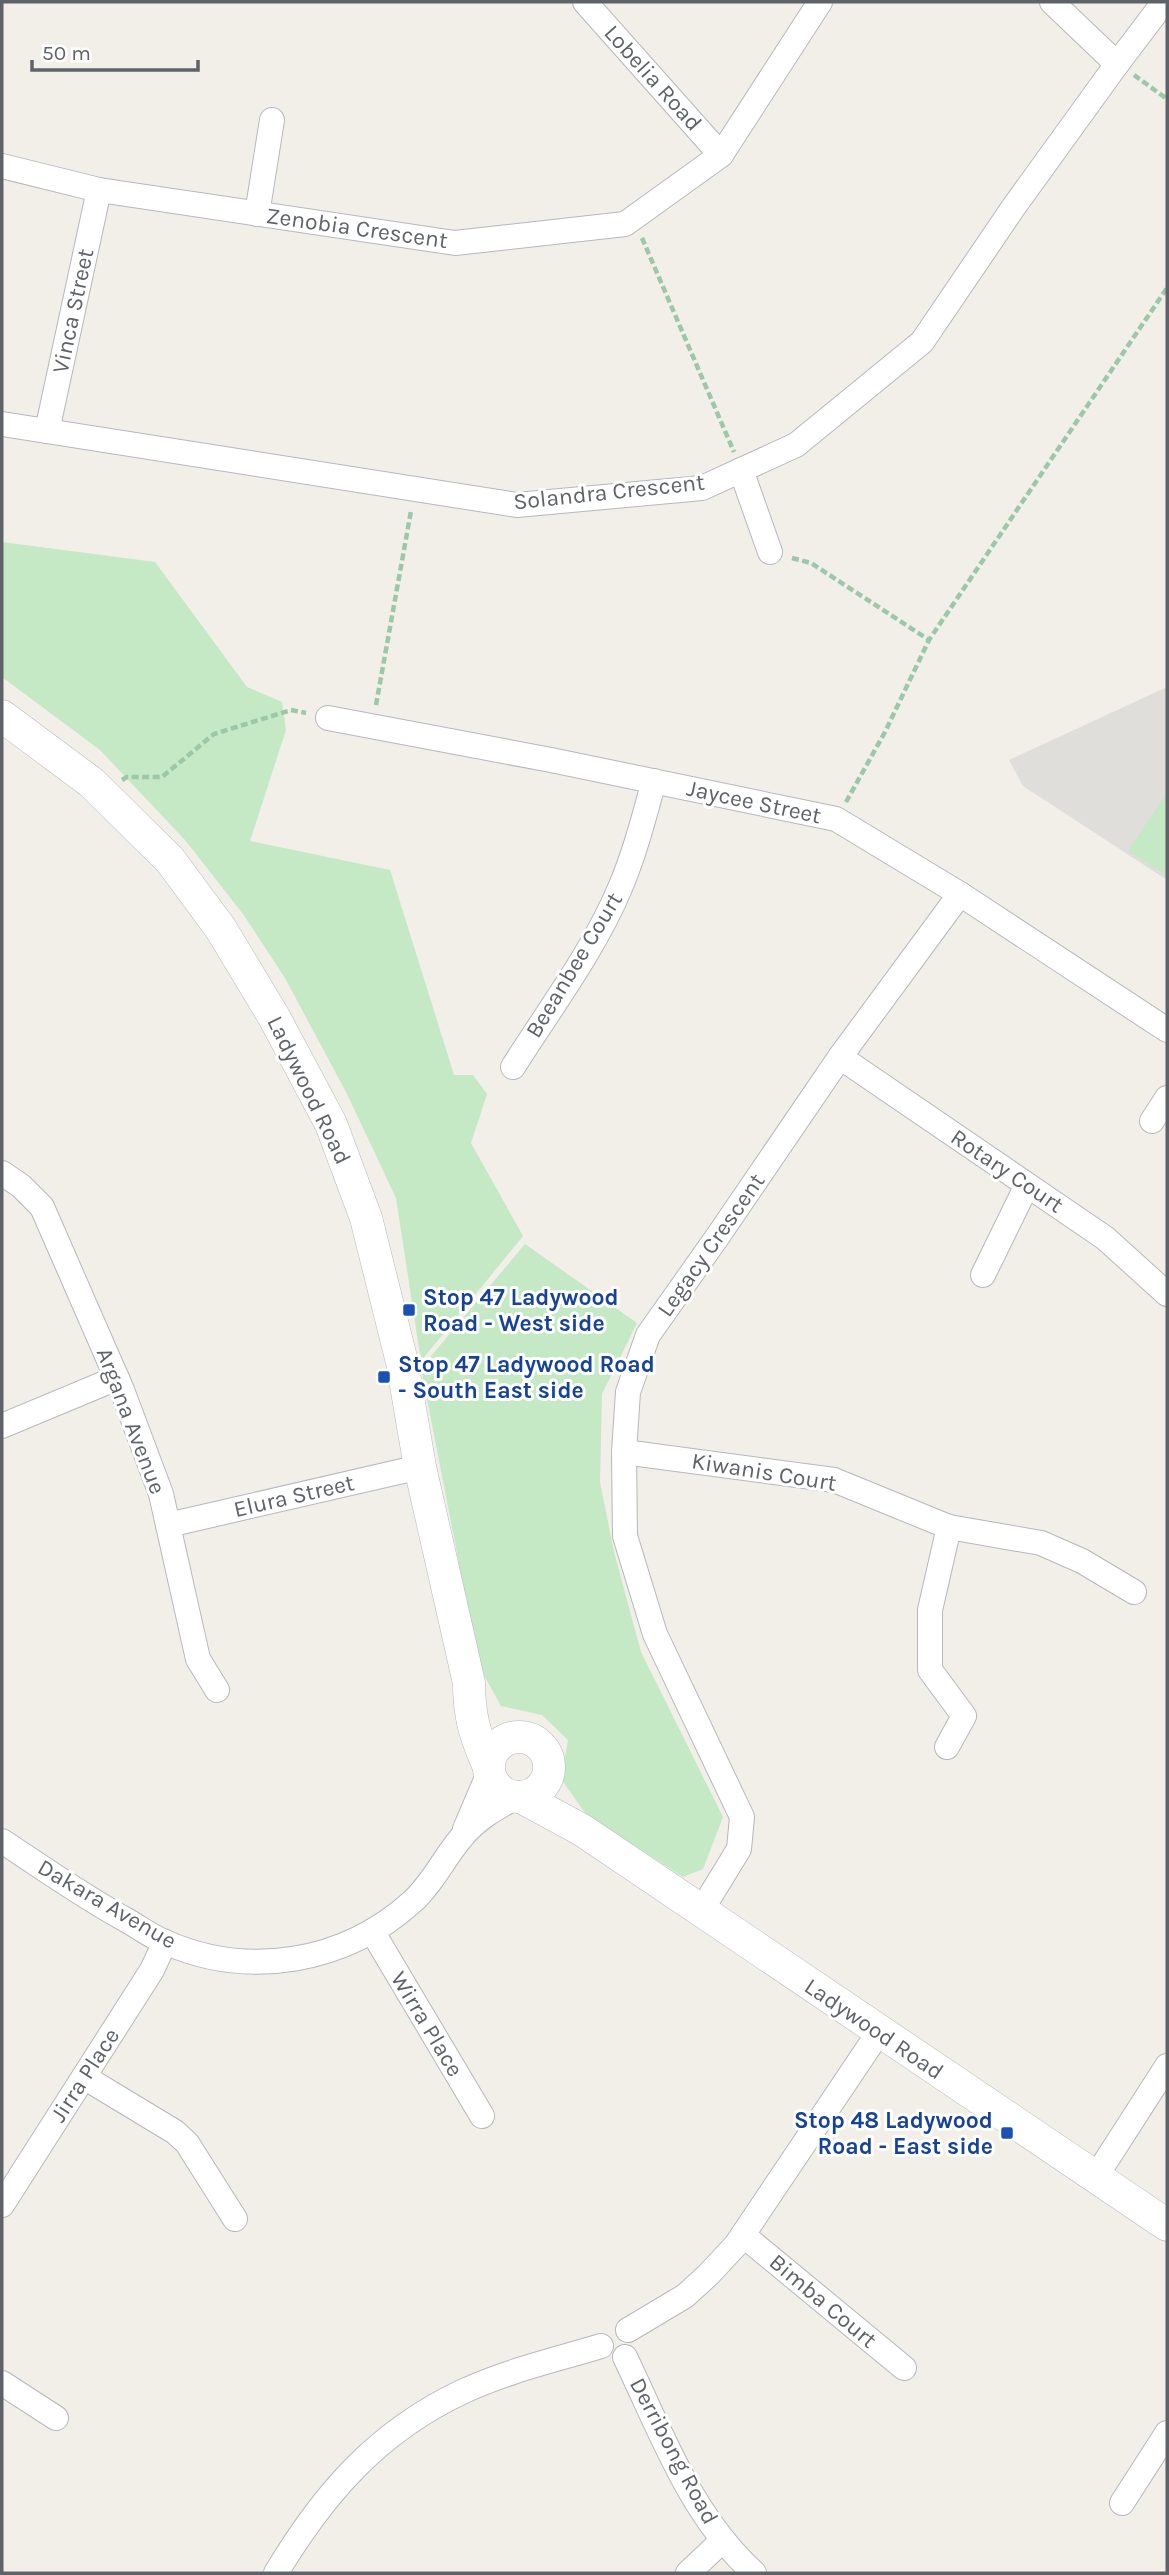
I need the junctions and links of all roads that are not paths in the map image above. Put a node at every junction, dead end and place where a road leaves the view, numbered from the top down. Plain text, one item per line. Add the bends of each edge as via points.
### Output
1 (585, 2) edge
2 (820, 2) edge
3 (1052, 2) edge
4 (1164, 2) edge
5 (1116, 64) junction
6 (272, 120) dead end
7 (721, 155) junction
8 (2, 166) edge
9 (99, 190) junction
10 (257, 214) junction
11 (2, 424) edge
12 (47, 431) junction
13 (741, 470) junction
14 (770, 552) road end
15 (2, 716) edge
16 (328, 718) road end
17 (654, 781) junction
18 (960, 894) junction
19 (1167, 1030) edge
20 (840, 1057) junction
21 (513, 1067) dead end
22 (1167, 1098) edge
23 (1152, 1121) dead end
24 (2, 1173) edge
25 (1027, 1185) junction
26 (983, 1275) dead end
27 (1167, 1294) edge
28 (117, 1378) junction
29 (2, 1426) edge
30 (624, 1452) junction
31 (420, 1467) junction
32 (168, 1525) junction
33 (949, 1527) junction
34 (1134, 1592) dead end
35 (469, 1683) junction
36 (217, 1690) dead end
37 (524, 1736) junction
38 (947, 1747) dead end
39 (489, 1769) junction
40 (548, 1776) junction
41 (519, 1797) junction
42 (582, 1830) junction
43 (462, 1837) junction
44 (2, 1841) edge
45 (701, 1911) junction
46 (372, 1931) junction
47 (165, 1942) junction
48 (880, 2032) junction
49 (1167, 2066) edge
50 (84, 2077) junction
51 (482, 2116) dead end
52 (1095, 2178) junction
53 (2, 2204) edge
54 (235, 2218) dead end
55 (1167, 2225) edge
56 (743, 2235) junction
57 (628, 2330) junction
58 (601, 2347) junction
59 (625, 2357) junction
60 (904, 2368) dead end
61 (2, 2383) edge
62 (56, 2418) dead end
63 (1167, 2433) edge
64 (1122, 2503) dead end
65 (723, 2540) junction
66 (276, 2573) edge
67 (688, 2573) edge
68 (754, 2573) edge

1 - 7 street, Lobelia Road
2 - 7 street, Zenobia Crescent
3 - 5 street
4 - 5 street, Solandra Crescent
5 - 13 street, Solandra Crescent via 922,342 796,445
6 - 10 street
7 - 10 street, Zenobia Crescent via 625,224 455,243
8 - 9 street, Zenobia Crescent
9 - 10 street, Zenobia Crescent
9 - 12 street, Vinca Street
11 - 12 street, Solandra Crescent
12 - 13 street, Solandra Crescent via 517,505 702,488
13 - 14 street
15 - 31 street, Ladywood Road via 92,783 170,860 221,929 274,1017 331,1124 366,1218 402,1362
16 - 17 street, Jaycee Street
17 - 18 street, Jaycee Street via 836,819
17 - 21 street, Beeanbee Court via 620,889
18 - 19 street, Jaycee Street
18 - 20 street, Legacy Crescent
20 - 25 street, Rotary Court
20 - 30 street, Legacy Crescent via 648,1335 628,1392
22 - 23 street
24 - 28 street, Argana Avenue via 42,1207
25 - 26 street
25 - 27 street, Rotary Court via 1105,1238
28 - 29 street
28 - 32 street, Argana Avenue via 161,1494
30 - 33 street, Kiwanis Court via 834,1480
30 - 45 street, Legacy Crescent via 625,1536 655,1633 742,1817 739,1849
31 - 32 street, Elura Street
31 - 35 street, Ladywood Road
32 - 36 street, Argana Avenue via 198,1659
33 - 34 street, Kiwanis Court via 1041,1543
33 - 38 street via 930,1610 930,1670 964,1716
35 - 37 street, Ladywood Road via 481,1706
35 - 39 street, Ladywood Road via 473,1730
37 - 39 street via 513,1736 496,1746
37 - 40 street via 542,1746 550,1766
39 - 41 street via 501,1792
39 - 43 street, Dakara Avenue
40 - 41 street via 533,1794
40 - 42 street, Ladywood Road
41 - 42 street, Ladywood Road
41 - 43 street, Dakara Avenue via 486,1814
42 - 45 street, Ladywood Road
43 - 46 street, Dakara Avenue via 414,1900
44 - 47 street, Dakara Avenue
45 - 48 street, Ladywood Road
46 - 47 street, Dakara Avenue via 321,1954 266,1964 219,1960
46 - 51 street, Wirra Place
47 - 50 street, Jirra Place
48 - 52 street, Ladywood Road
48 - 56 street
49 - 52 street
50 - 53 street, Jirra Place
50 - 54 street via 187,2143
52 - 55 street, Ladywood Road
56 - 57 street via 685,2296
56 - 60 street, Bimba Court
57 - 58 street via 615,2326 604,2332
57 - 59 street via 633,2340
58 - 59 street via 607,2356
58 - 66 street via 504,2375 415,2418 368,2454 330,2492
59 - 65 street, Derribong Road via 679,2469
61 - 62 street
63 - 64 street
65 - 67 street
65 - 68 street, Derribong Road

